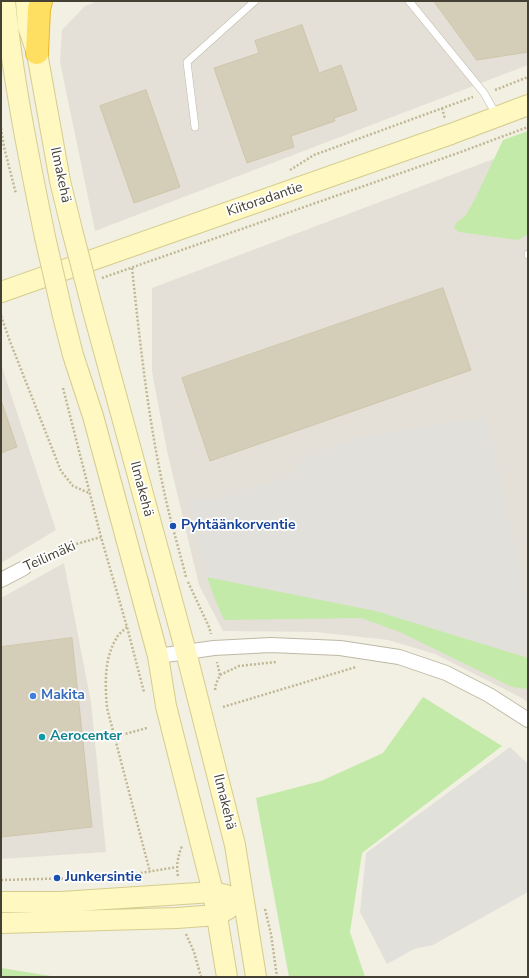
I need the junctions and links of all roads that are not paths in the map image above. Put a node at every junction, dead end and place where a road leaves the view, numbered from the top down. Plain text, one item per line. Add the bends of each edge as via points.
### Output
1 (5, 1) edge
2 (26, 1) edge
3 (41, 1) edge
4 (255, 1) edge
5 (409, 1) edge
6 (37, 53) junction
7 (528, 105) edge
8 (497, 116) junction
9 (195, 127) dead end
10 (1, 292) edge
11 (24, 568) road end
12 (1, 580) edge
13 (186, 652) junction
14 (158, 656) junction
15 (528, 720) edge
16 (213, 892) junction
17 (243, 900) junction
18 (1, 902) edge
19 (217, 915) junction
20 (1, 922) edge
21 (227, 977) edge
22 (256, 977) edge

1 - 14 main road, Ilmakehä, bridge via 29,159 63,316
2 - 6 main road, Ilmakehä via 28,26
3 - 6 highway
4 - 9 lane via 187,62
5 - 8 lane via 484,94
6 - 13 main road, Ilmakehä, bridge via 60,181 72,230
7 - 8 main road, Kiitoradantie
8 - 10 main road, Kiitoradantie
11 - 12 street, Teilimäki
13 - 14 street
13 - 15 street via 214,648 271,646 340,648 399,657 446,673 489,695
13 - 17 main road, Ilmakehä via 235,845
14 - 16 main road, Ilmakehä via 166,706
16 - 17 main road
16 - 18 main road via 61,902
16 - 19 main road, Ilmakehä
17 - 19 main road
17 - 22 main road, Ilmakehä
19 - 20 main road
19 - 21 main road, Ilmakehä

